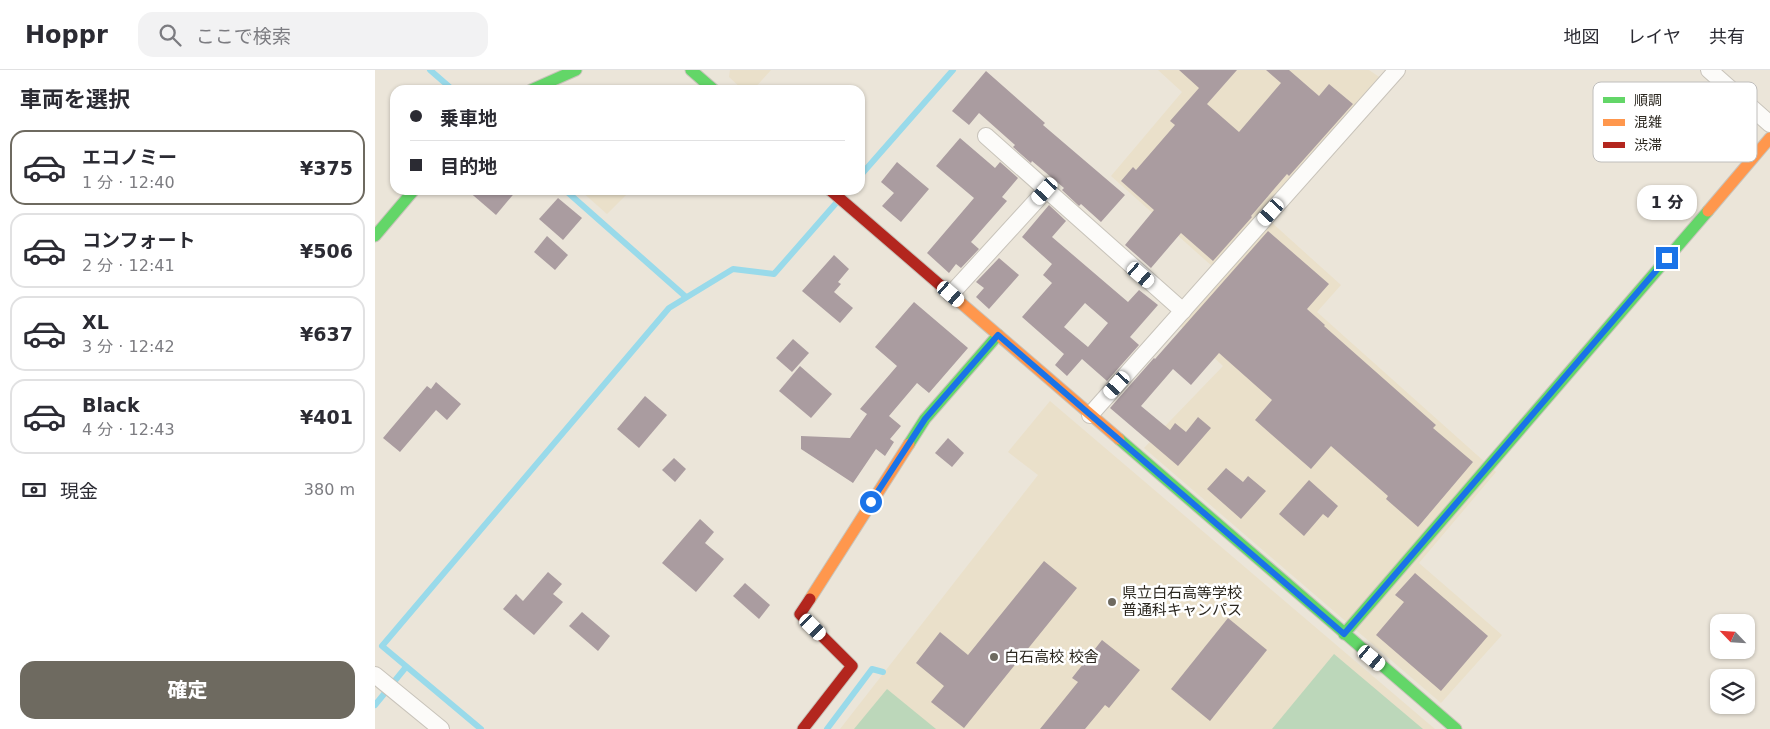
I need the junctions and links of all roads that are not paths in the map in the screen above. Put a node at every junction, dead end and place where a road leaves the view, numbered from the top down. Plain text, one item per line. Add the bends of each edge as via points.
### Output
1 (576, 70) edge
2 (691, 70) edge
3 (1397, 70) edge
4 (1709, 70) edge
5 (1723, 82) edge
6 (542, 85) edge
7 (708, 85) edge
8 (1757, 112) edge
9 (1770, 124) edge
10 (986, 136) dead end
11 (1770, 138) edge
12 (1757, 153) edge
13 (1749, 162) edge
14 (1045, 191) junction
15 (410, 195) edge
16 (835, 195) edge
17 (375, 236) edge
18 (951, 294) junction
19 (1183, 311) junction
20 (998, 335) junction
21 (1090, 415) junction
22 (1344, 634) junction
23 (379, 679) edge
24 (441, 729) edge
25 (803, 729) edge
26 (1456, 729) edge

1 - 6 street
2 - 7 street
3 - 19 street
4 - 5 street
8 - 9 street
10 - 14 street
11 - 12 street
13 - 22 street
14 - 18 street
14 - 19 street
15 - 17 street
16 - 18 street
18 - 20 street
19 - 21 street
20 - 21 street
20 - 25 street via 925,419 799,614 851,666
21 - 22 street
22 - 26 street
23 - 24 street

